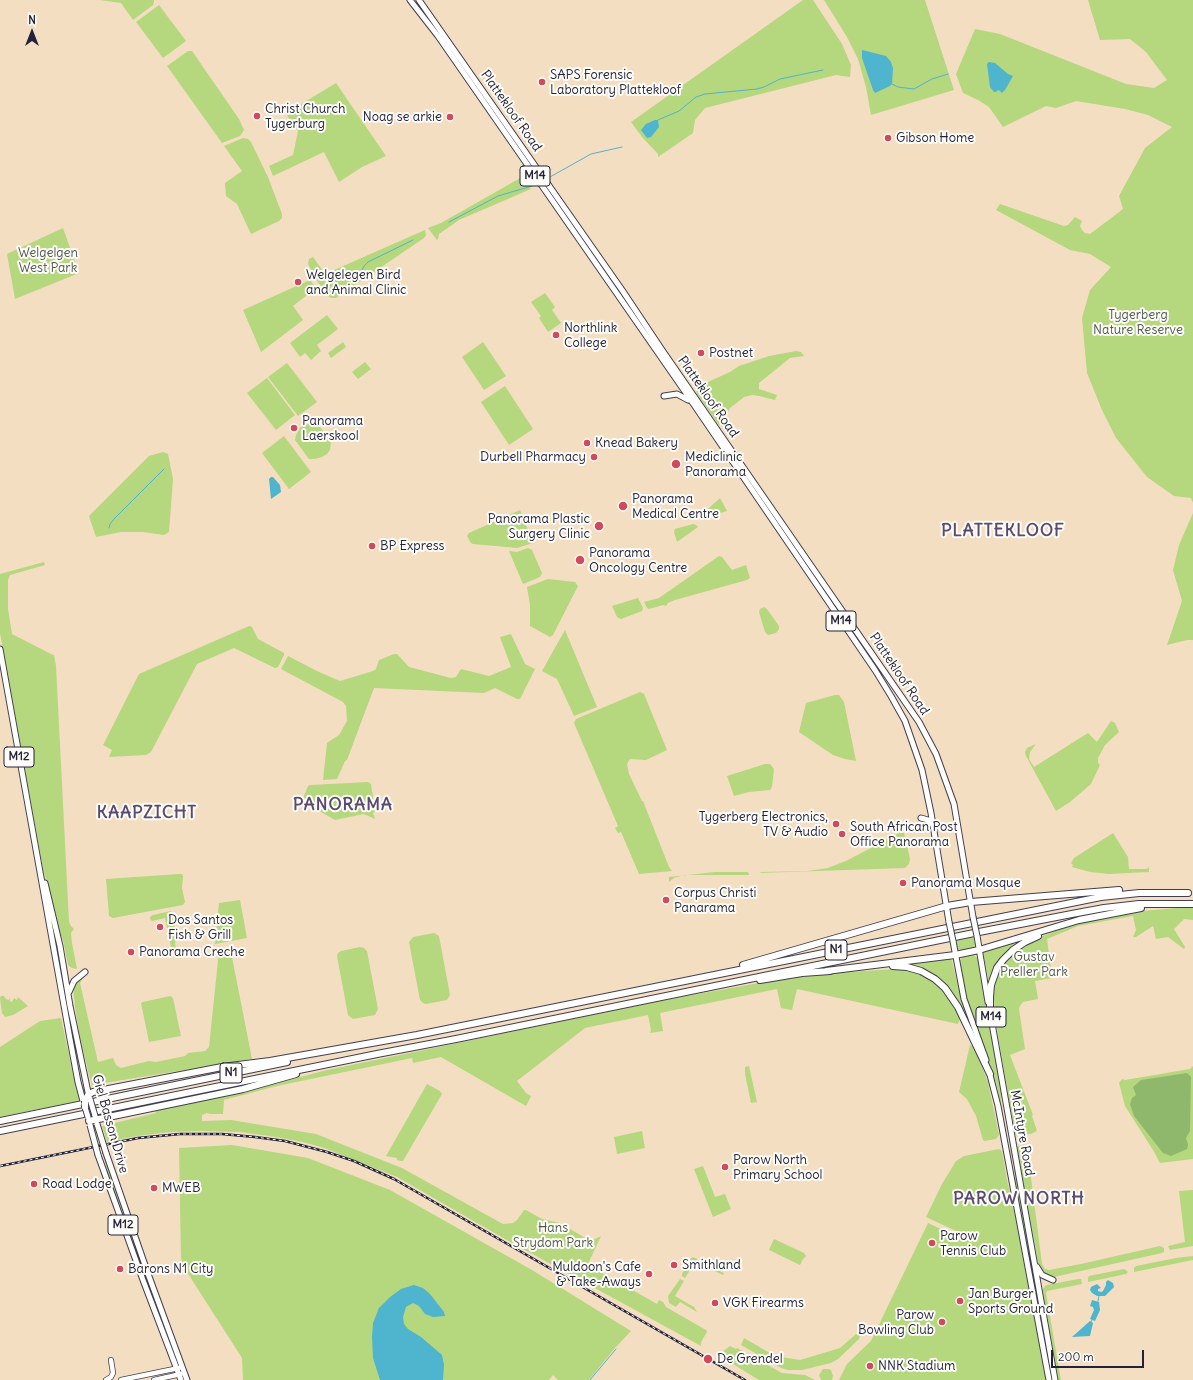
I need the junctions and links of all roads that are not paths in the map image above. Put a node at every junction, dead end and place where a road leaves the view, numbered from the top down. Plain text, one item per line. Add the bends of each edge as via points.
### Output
1 (410, 0) edge
2 (420, 0) edge
3 (664, 396) dead end
4 (692, 403) junction
5 (0, 649) edge
6 (921, 818) dead end
7 (933, 827) junction
8 (39, 865) junction
9 (1191, 893) edge
10 (971, 902) junction
11 (1192, 904) edge
12 (947, 906) junction
13 (1078, 920) junction
14 (977, 936) joint
15 (953, 942) joint
16 (979, 950) junction
17 (955, 955) junction
18 (826, 971) junction
19 (85, 972) dead end
20 (696, 978) junction
21 (693, 990) junction
22 (69, 995) junction
23 (990, 1015) junction
24 (400, 1038) junction
25 (328, 1064) junction
26 (990, 1074) junction
27 (87, 1101) junction
28 (96, 1120) junction
29 (0, 1121) edge
30 (89, 1121) junction
31 (0, 1131) edge
32 (1034, 1260) junction
33 (1053, 1280) dead end
34 (111, 1360) dead end
35 (183, 1367) junction
36 (176, 1368) junction
37 (182, 1376) edge
38 (106, 1380) edge
39 (120, 1380) edge
40 (154, 1380) edge
41 (187, 1380) edge
42 (1049, 1380) edge
43 (1055, 1380) edge

1 - 4 main road, Plattekloof Road / M14 via 443,43
2 - 10 main road, Plattekloof Road / M14 via 919,722 936,754 952,797
3 - 4 main road via 678,394
4 - 7 main road, Plattekloof Road / M14 via 891,696 915,746
5 - 8 main road, Giel Basson Drive / M12
6 - 7 main road via 928,820
7 - 12 main road, Plattekloof Road / M14
8 - 22 main road, Giel Basson Drive / M12 via 60,946
8 - 27 main road, Giel Basson Drive / M12 via 78,1082
9 - 10 highway via 1124,890
9 - 20 highway, N1 via 1139,892 1101,896
10 - 12 highway
10 - 14 main road, Plattekloof Road / M14, bridge
11 - 13 highway via 1133,909
11 - 21 highway, N1 via 1139,904 1104,908
12 - 15 main road, Plattekloof Road / M14, bridge
12 - 20 highway
13 - 16 highway
13 - 23 highway via 1025,942 1006,956 992,981
14 - 16 main road, McIntyre Road / M14
15 - 17 main road, McIntyre Road / M14
16 - 17 highway
16 - 23 main road, McIntyre Road / M14
17 - 18 highway
17 - 26 main road, McIntyre Road / M14 via 964,999
18 - 21 highway
18 - 26 highway via 898,966 928,974 951,995
19 - 22 main road via 73,982
20 - 24 highway, N1
21 - 25 highway, N1
22 - 27 main road, Giel Basson Drive / M12
23 - 32 main road, McIntyre Road / M14
24 - 27 highway via 222,1067 93,1092
24 - 29 highway, N1
25 - 28 highway via 243,1089
25 - 31 highway, N1
26 - 42 main road, McIntyre Road / M14
27 - 28 main road, Giel Basson Drive / M12, bridge
27 - 30 main road, Giel Basson Drive / M12, bridge
28 - 30 highway
28 - 35 main road, Giel Basson Drive / M12, bridge via 146,1270
30 - 36 main road, Giel Basson Drive / M12, bridge via 98,1155
32 - 33 main road via 1040,1273
32 - 43 main road, McIntyre Road / M14
34 - 38 main road via 113,1373
35 - 36 main road
35 - 37 main road, Giel Basson Drive / M12
36 - 37 main road, Giel Basson Drive / M12
36 - 39 main road
37 - 40 main road
37 - 41 main road, Giel Basson Drive / M12

